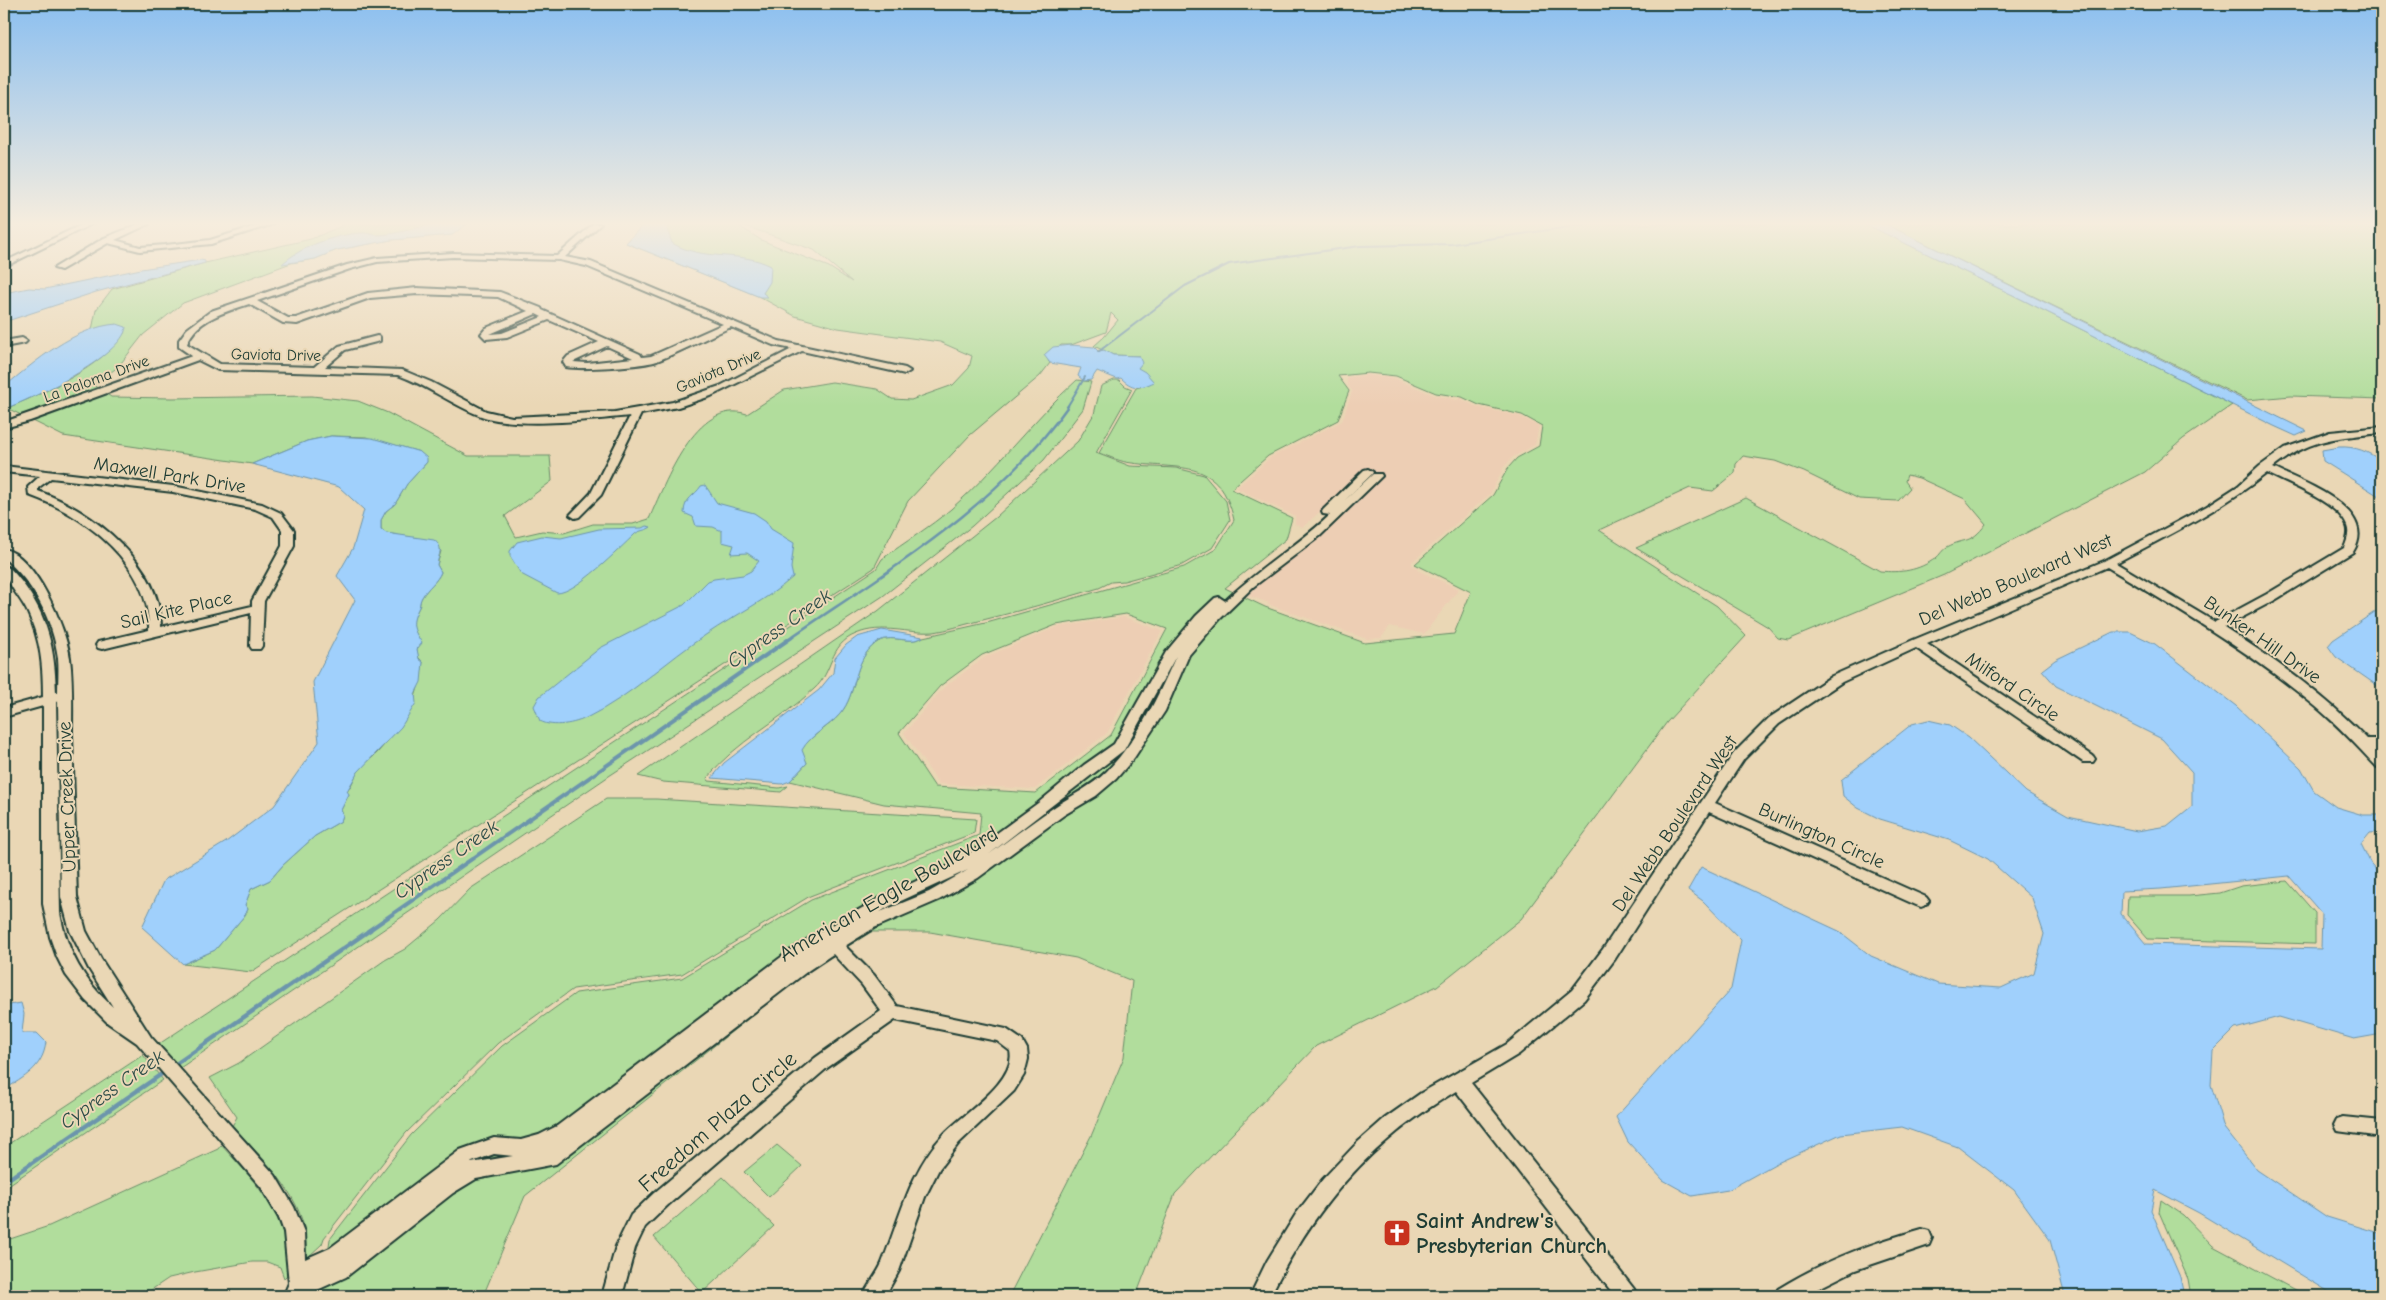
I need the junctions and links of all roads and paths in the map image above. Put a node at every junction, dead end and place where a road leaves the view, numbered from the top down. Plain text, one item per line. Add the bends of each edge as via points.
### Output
1 (297, 285) edge
2 (637, 285) edge
3 (250, 301) junction
4 (538, 310) junction
5 (551, 316) junction
6 (730, 324) junction
7 (377, 339) dead end
8 (22, 341) dead end
9 (608, 342) junction
10 (4, 344) edge
11 (800, 349) junction
12 (199, 357) junction
13 (638, 362) junction
14 (316, 370) junction
15 (905, 371) dead end
16 (637, 412) junction
17 (4, 425) edge
18 (2382, 430) edge
19 (2264, 468) junction
20 (4, 469) edge
21 (49, 474) junction
22 (1368, 478) dead end
23 (575, 515) dead end
24 (4, 552) edge
25 (2108, 563) junction
26 (4, 569) edge
27 (258, 608) junction
28 (2217, 626) junction
29 (156, 633) junction
30 (1917, 643) junction
31 (102, 646) dead end
32 (256, 646) dead end
33 (57, 697) junction
34 (4, 713) edge
35 (2365, 744) junction
36 (2382, 744) edge
37 (2088, 759) dead end
38 (2382, 764) edge
39 (1706, 805) junction
40 (1921, 901) dead end
41 (830, 940) junction
42 (892, 1012) junction
43 (145, 1042) junction
44 (1459, 1081) junction
45 (2343, 1125) dead end
46 (2382, 1129) edge
47 (1922, 1238) dead end
48 (296, 1286) edge
49 (612, 1296) edge
50 (872, 1296) edge
51 (1260, 1296) edge
52 (1627, 1296) edge
53 (1785, 1296) edge

1 - 3 street, Gaviota Drive
2 - 6 street, Gaviota Drive
3 - 4 street via 286,321 309,318 368,296 400,292 500,295
3 - 12 street, Gaviota Drive via 207,317 184,338 182,345
4 - 5 street
4 - 5 street via 485,334 489,337 504,335
5 - 9 street
6 - 11 street, Gaviota Drive
6 - 13 street via 665,354
7 - 14 street via 342,348
8 - 10 street
9 - 13 street via 637,356
9 - 13 street via 571,358 569,365
11 - 15 street, Gaviota Drive
11 - 16 street, Gaviota Drive via 701,397
12 - 14 street, Gaviota Drive via 218,367
12 - 17 street, La Paloma Drive
14 - 16 street, Gaviota Drive via 399,372 415,377 495,420
16 - 23 street via 596,495
18 - 19 street, Del Webb Boulevard West via 2341,434 2308,442 2289,450
19 - 25 street, Del Webb Boulevard West via 2242,488 2211,508
19 - 28 street via 2339,508 2352,523 2354,539 2349,550
20 - 21 street, Maxwell Park Drive
21 - 27 street, Maxwell Park Drive via 173,489 258,506 277,515 288,530 288,546 258,601
21 - 29 street via 33,488 33,492 66,507 112,540 136,569 152,599 158,621
22 - 41 street, American Eagle Boulevard via 1316,534 1249,584 1200,634 1183,654 1148,729 1112,775 973,874 934,896
24 - 33 street, Upper Creek Drive via 29,576 50,607 58,628 64,658
25 - 28 street, Bunker Hill Drive
25 - 30 street, Del Webb Boulevard West
26 - 33 street, Upper Creek Drive via 22,589 35,612
27 - 29 street, Sail Kite Place
27 - 32 street, Maxwell Park Drive
28 - 35 street, Bunker Hill Drive via 2314,698
29 - 31 street, Sail Kite Place
30 - 37 street, Milford Circle
30 - 39 street, Del Webb Boulevard West via 1837,679 1774,721 1739,756
33 - 34 street
33 - 43 street, Upper Creek Drive via 69,897 78,931 95,964
33 - 43 street, Upper Creek Drive via 51,904 59,943 76,977 110,1017
35 - 36 street
35 - 38 street, Bunker Hill Drive
39 - 40 street, Burlington Circle
39 - 44 street, Del Webb Boulevard West via 1609,954 1578,995 1549,1022
41 - 42 street via 868,980
41 - 48 street, American Eagle Boulevard via 550,1158 473,1171 446,1187 339,1270
41 - 48 street, American Eagle Boulevard via 794,957 563,1132 542,1143 520,1148 494,1146 466,1156
42 - 49 street, Freedom Plaza Circle via 821,1063 638,1221 626,1246
42 - 50 street via 1000,1034 1014,1040 1020,1052 1019,1067 1010,1083 944,1146 904,1224 892,1267
43 - 48 street, Upper Creek Drive via 268,1181 294,1232
44 - 51 street, Del Webb Boulevard West via 1390,1126 1345,1168 1303,1220
44 - 52 street
45 - 46 street
47 - 53 street via 1855,1258

